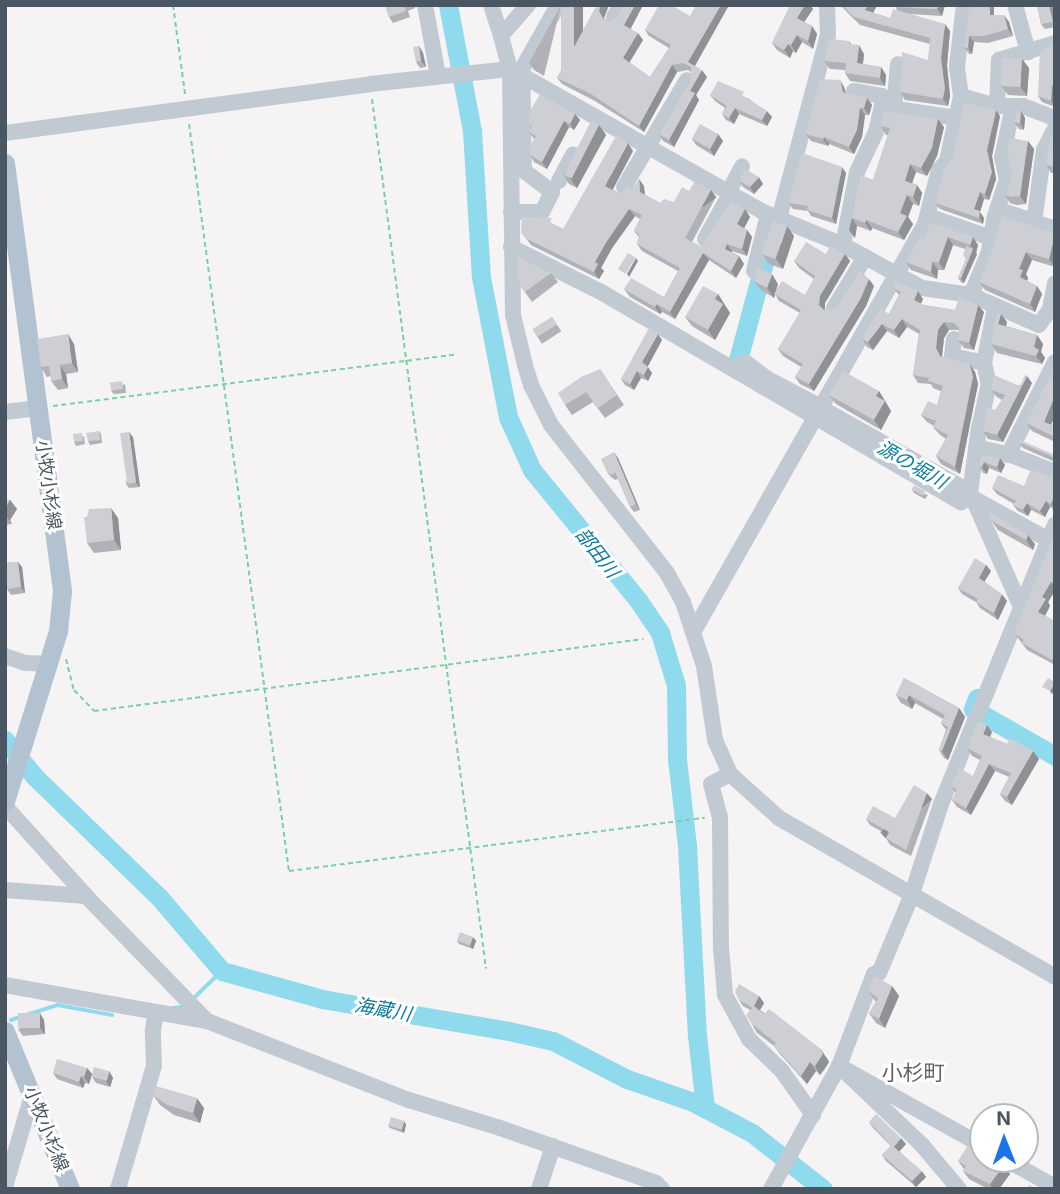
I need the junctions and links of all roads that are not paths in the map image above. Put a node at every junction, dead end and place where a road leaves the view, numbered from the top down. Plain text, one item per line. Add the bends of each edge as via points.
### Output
1 (425, 5) edge
2 (491, 5) edge
3 (528, 5) edge
4 (558, 5) edge
5 (827, 5) edge
6 (964, 5) edge
7 (1015, 5) edge
8 (501, 36) junction
9 (1055, 43) edge
10 (1027, 52) junction
11 (898, 64) edge
12 (516, 73) junction
13 (443, 75) junction
14 (687, 80) edge
15 (854, 91) dead end
16 (961, 96) junction
17 (1005, 106) junction
18 (888, 108) junction
19 (957, 118) junction
20 (1055, 118) edge
21 (588, 127) junction
22 (1055, 128) edge
23 (5, 133) edge
24 (647, 147) junction
25 (5, 163) edge
26 (741, 167) dead end
27 (1047, 176) edge
28 (559, 181) dead end
29 (624, 187) edge
30 (729, 193) junction
31 (997, 209) junction
32 (511, 212) junction
33 (928, 216) junction
34 (774, 217) junction
35 (1034, 222) junction
36 (1055, 229) edge
37 (991, 238) junction
38 (705, 239) edge
39 (843, 245) junction
40 (511, 247) junction
41 (865, 257) junction
42 (754, 271) edge
43 (898, 274) junction
44 (1055, 283) edge
45 (971, 295) junction
46 (834, 308) edge
47 (995, 308) junction
48 (1053, 309) edge
49 (954, 339) dead end
50 (1055, 362) edge
51 (984, 363) junction
52 (38, 408) junction
53 (5, 412) edge
54 (818, 412) junction
55 (975, 447) junction
56 (1008, 455) junction
57 (1055, 472) edge
58 (968, 497) junction
59 (1052, 535) edge
60 (1021, 607) junction
61 (695, 629) junction
62 (5, 656) edge
63 (49, 664) junction
64 (730, 774) junction
65 (5, 804) edge
66 (5, 890) edge
67 (86, 896) junction
68 (911, 897) junction
69 (1055, 977) edge
70 (5, 985) edge
71 (156, 1012) junction
72 (207, 1021) junction
73 (5, 1031) edge
74 (839, 1066) junction
75 (32, 1095) junction
76 (811, 1116) junction
77 (969, 1138) edge
78 (553, 1146) junction
79 (1030, 1173) edge
80 (5, 1187) edge
81 (1055, 1187) edge
82 (71, 1189) edge
83 (118, 1189) edge
84 (539, 1189) edge
85 (662, 1189) edge
86 (772, 1189) edge
87 (959, 1189) edge

1 - 13 street
2 - 8 street
3 - 8 street
4 - 12 street
5 - 34 street via 828,35
6 - 16 street via 957,66
7 - 10 street
8 - 12 street
9 - 10 street
10 - 17 street via 999,60
11 - 18 street
12 - 13 street
12 - 21 street
12 - 32 street
12 - 32 street via 524,171 552,192 542,212
13 - 23 street
14 - 24 street
15 - 18 street via 882,96
16 - 17 street
16 - 19 street
17 - 20 street via 1023,106
17 - 31 street via 1002,158 1007,179
18 - 19 street
18 - 39 street via 857,172
19 - 33 street
21 - 24 street
21 - 28 street
22 - 27 street via 1044,150
24 - 29 street
24 - 30 street
25 - 52 main road, 小牧小杉線
26 - 30 street
27 - 35 street
30 - 34 street
30 - 38 street
31 - 35 street
31 - 37 street
32 - 40 street
33 - 37 street
33 - 43 street
34 - 39 street
34 - 42 street
35 - 36 street
37 - 45 street
39 - 41 street
40 - 54 street via 738,365
40 - 61 street via 513,315 537,398 575,459 667,573
41 - 43 street
41 - 46 street
43 - 45 street via 922,288
43 - 54 street
44 - 48 street
45 - 47 street
47 - 48 street via 1039,325
47 - 51 street
49 - 51 street via 952,356
50 - 56 street
51 - 55 street via 989,384
52 - 53 street
52 - 63 main road, 小牧小杉線 via 61,575 61,616
54 - 58 street
54 - 61 street
55 - 56 street
55 - 58 street
56 - 57 street
58 - 59 street
58 - 60 street
59 - 60 street
60 - 68 street via 941,804
61 - 64 street via 715,740
62 - 63 street
63 - 65 main road, 小牧小杉線
64 - 68 street via 779,818
64 - 76 street via 711,784 720,817 725,995 749,1040 782,1071
65 - 67 street
66 - 67 street
67 - 72 street
68 - 69 street
68 - 74 street via 879,973 874,974
70 - 71 street
71 - 72 street
71 - 83 street via 154,1066
72 - 78 street via 409,1100
73 - 75 main road, 小牧小杉線
74 - 76 street
74 - 77 street
74 - 87 street via 910,1133
75 - 80 street
75 - 82 main road, 小牧小杉線
76 - 86 street
78 - 84 street
78 - 85 street
79 - 81 street

